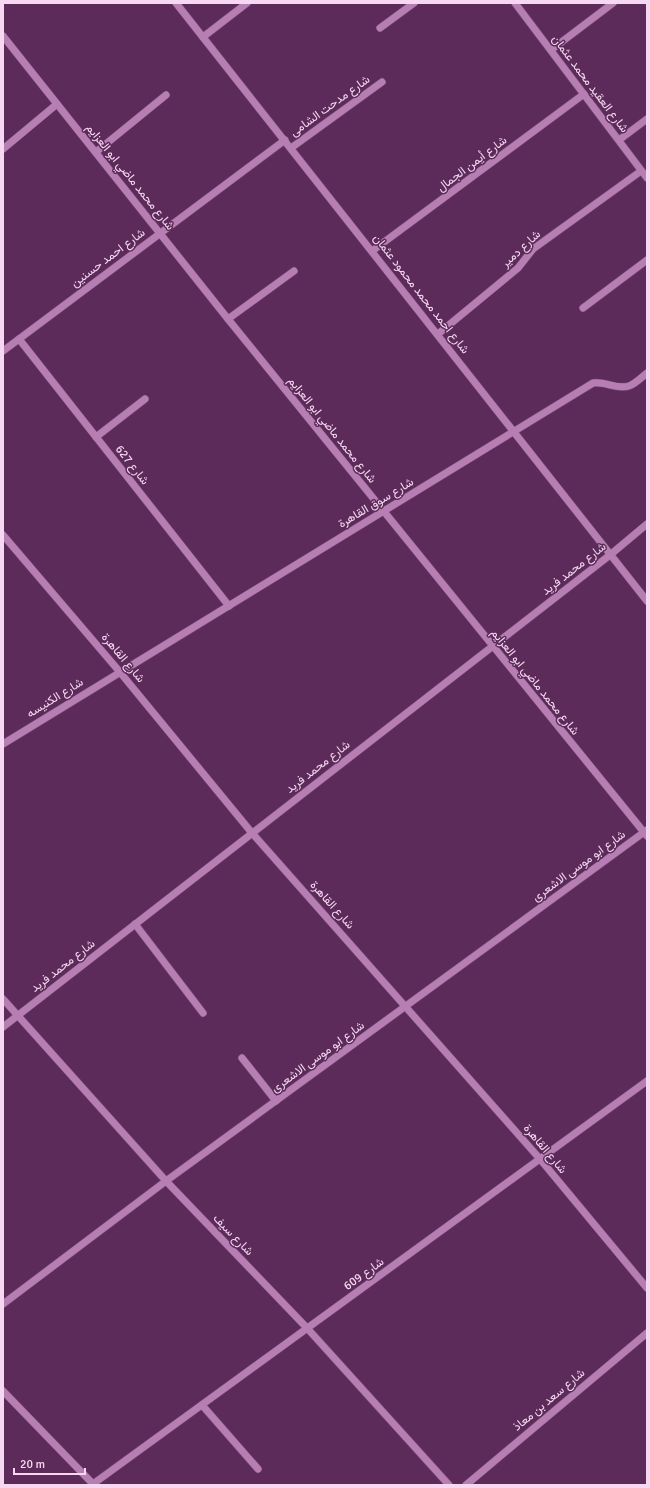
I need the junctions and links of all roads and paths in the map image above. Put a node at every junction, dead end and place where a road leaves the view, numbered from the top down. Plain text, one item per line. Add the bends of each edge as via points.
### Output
1 (176, 3) edge
2 (247, 3) edge
3 (414, 3) edge
4 (515, 3) edge
5 (612, 3) edge
6 (380, 28) dead end
7 (3, 36) edge
8 (203, 37) junction
9 (551, 50) junction
10 (382, 82) dead end
11 (584, 94) junction
12 (166, 95) dead end
13 (57, 104) junction
14 (647, 119) edge
15 (285, 140) junction
16 (619, 140) junction
17 (291, 148) junction
18 (3, 150) edge
19 (96, 152) junction
20 (641, 171) junction
21 (647, 178) edge
22 (160, 233) junction
23 (372, 251) junction
24 (647, 260) edge
25 (294, 271) dead end
26 (583, 308) dead end
27 (228, 320) junction
28 (438, 334) junction
29 (19, 339) junction
30 (3, 351) edge
31 (647, 373) edge
32 (145, 399) dead end
33 (515, 432) junction
34 (96, 437) junction
35 (384, 512) junction
36 (647, 524) edge
37 (3, 535) edge
38 (610, 555) junction
39 (647, 601) edge
40 (229, 606) junction
41 (492, 647) junction
42 (119, 671) junction
43 (3, 744) edge
44 (252, 833) junction
45 (646, 833) edge
46 (136, 924) junction
47 (3, 999) edge
48 (406, 1006) junction
49 (204, 1013) dead end
50 (18, 1015) junction
51 (3, 1027) edge
52 (242, 1058) dead end
53 (647, 1081) edge
54 (276, 1101) junction
55 (540, 1159) junction
56 (166, 1182) junction
57 (647, 1288) edge
58 (3, 1304) edge
59 (308, 1328) junction
60 (647, 1333) edge
61 (3, 1391) edge
62 (202, 1405) junction
63 (258, 1469) dead end
64 (93, 1485) edge
65 (449, 1485) edge
66 (466, 1485) edge

1 - 8 street, شارع احمد محمد محمود عثمان
2 - 8 street
3 - 6 street
4 - 9 street, شارع العقيد محمد عثمان
5 - 9 street
7 - 13 street, شارع محمد ماضي ابو العزايم
8 - 15 street, شارع احمد محمد محمود عثمان
9 - 11 street, شارع العقيد محمد عثمان
10 - 17 street, شارع مدحت الشامى
11 - 16 street, شارع العقيد محمد عثمان
11 - 23 street, شارع أيمن الجمال
12 - 19 street
13 - 18 street
13 - 19 street, شارع محمد ماضي ابو العزايم
14 - 16 street
15 - 17 street, شارع احمد محمد محمود عثمان
15 - 22 street, شارع احمد حسنين
16 - 20 street, شارع العقيد محمد عثمان
17 - 23 street, شارع احمد محمد محمود عثمان
19 - 22 street, شارع محمد ماضي ابو العزايم
20 - 21 street, شارع العقيد محمد عثمان
20 - 28 street, شارع دمير via 533,249 518,268
22 - 27 street, شارع محمد ماضي ابو العزايم
22 - 29 street, شارع احمد حسنين
23 - 28 street, شارع احمد محمد محمود عثمان
24 - 26 street
25 - 27 street
27 - 35 street, شارع محمد ماضي ابو العزايم
28 - 33 street, شارع احمد محمد محمود عثمان
29 - 30 street, شارع احمد حسنين
29 - 34 street, شارع 627
31 - 33 street, شارع سوق القاهرة via 629,386 593,383
32 - 34 street
33 - 35 street, شارع سوق القاهرة
33 - 38 street, شارع احمد محمد محمود عثمان
34 - 40 street, شارع 627
35 - 40 street, شارع سوق القاهرة
35 - 41 street, شارع محمد ماضي ابو العزايم
36 - 38 street, شارع محمد فريد
37 - 42 street, شارع القاهرة
38 - 39 street, شارع احمد محمد محمود عثمان
38 - 41 street, شارع محمد فريد
40 - 42 street, شارع سوق القاهرة
41 - 44 street, شارع محمد فريد
41 - 45 street, شارع محمد ماضي ابو العزايم
42 - 43 street, شارع الكنيسه
42 - 44 street, شارع القاهرة
44 - 46 street, شارع محمد فريد
44 - 48 street, شارع القاهرة
45 - 48 street, شارع ابو موسى الاشعرى
46 - 49 street
46 - 50 street, شارع محمد فريد
47 - 50 street, شارع سيف
48 - 54 street, شارع ابو موسى الاشعرى
48 - 55 street, شارع القاهرة
50 - 51 street, شارع محمد فريد
50 - 56 street, شارع سيف
52 - 54 street
53 - 55 street, شارع 609
54 - 56 street, شارع ابو موسى الاشعرى
55 - 57 street, شارع القاهرة
55 - 59 street, شارع 609
56 - 58 street, شارع ابو موسى الاشعرى
56 - 59 street, شارع سيف
59 - 62 street, شارع 609
59 - 65 street, شارع سيف
60 - 66 street, شارع سعد بن معاذ
61 - 64 street
62 - 63 street
62 - 64 street, شارع 609

